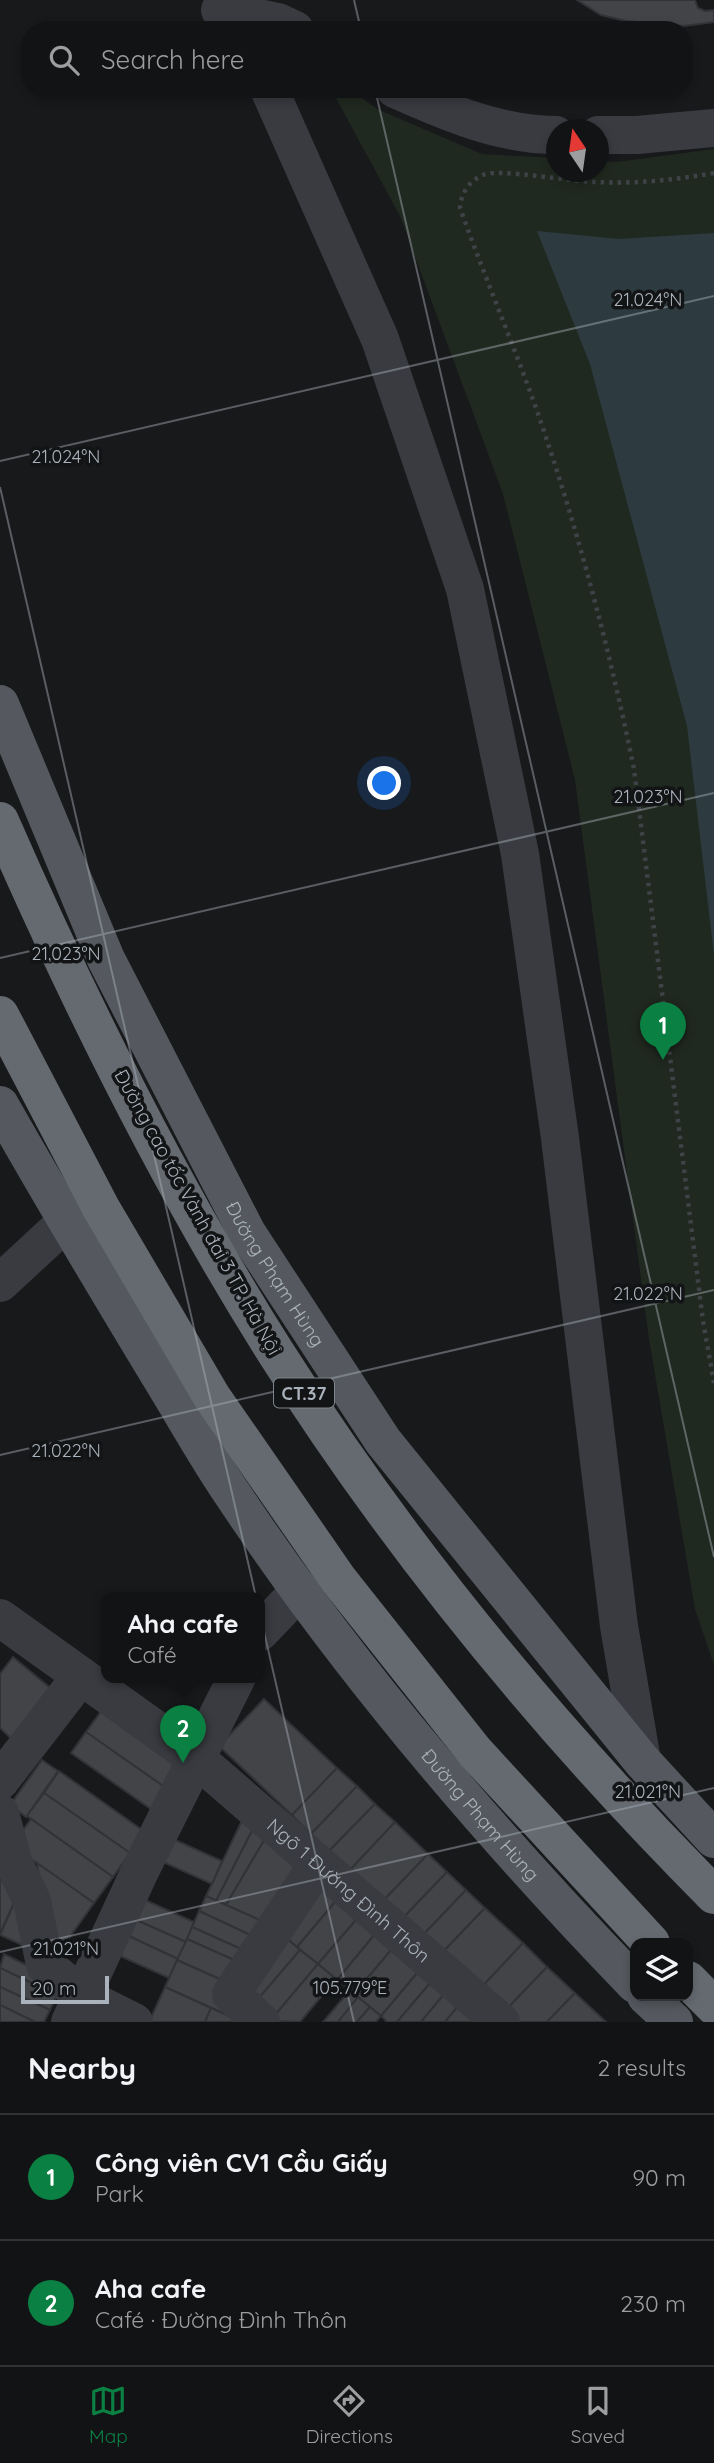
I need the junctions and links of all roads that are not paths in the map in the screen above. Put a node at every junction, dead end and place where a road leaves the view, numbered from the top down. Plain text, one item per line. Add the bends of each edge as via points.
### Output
1 (222, 13) edge
2 (272, 21) edge
3 (273, 98) edge
4 (417, 98) edge
5 (714, 128) edge
6 (546, 135) edge
7 (609, 135) edge
8 (0, 704) edge
9 (0, 821) edge
10 (0, 1015) edge
11 (0, 1105) edge
12 (66, 1223) junction
13 (0, 1283) edge
14 (300, 1589) junction
15 (0, 1618) edge
16 (265, 1627) edge
17 (81, 1676) junction
18 (234, 1683) edge
19 (6, 1759) edge
20 (197, 1759) junction
21 (642, 1761) junction
22 (0, 1813) edge
23 (714, 1839) edge
24 (318, 1864) junction
25 (714, 1895) edge
26 (646, 1938) edge
27 (630, 1979) edge
28 (693, 1985) edge
29 (651, 2001) edge
30 (714, 2006) edge
31 (77, 2009) edge
32 (134, 2022) edge
33 (261, 2022) edge
34 (501, 2022) edge
35 (674, 2022) edge

1 - 2 street
3 - 21 street via 380,338 465,589 520,854 560,1138 619,1626
4 - 6 street via 478,123
5 - 7 street
8 - 21 main road, Đường Phạm Hùng via 106,959 247,1233 383,1441
9 - 25 highway, Đường cao tốc Vành đai 3 TP. Hà Nội / CT.37 via 69,977 169,1168 276,1353 401,1532 535,1701
10 - 26 highway via 101,1208 212,1397 338,1579 475,1752
11 - 12 main road, Đường Phạm Hùng
12 - 13 street
12 - 14 main road, Đường Phạm Hùng via 233,1494
14 - 16 street
14 - 27 main road, Đường Phạm Hùng via 411,1733
15 - 17 street, Ngõ 1 Đường Đình Thôn
17 - 19 street
17 - 20 street, Ngõ 1 Đường Đình Thôn
18 - 20 street
20 - 24 street, Ngõ 1 Đường Đình Thôn
20 - 31 street
21 - 23 main road, Đường Phạm Hùng
22 - 31 street via 14,1864 32,1901 45,1965
24 - 33 street via 231,1994
24 - 34 street, Ngõ 1 Đường Đình Thôn
28 - 30 highway
29 - 35 main road
31 - 32 street

